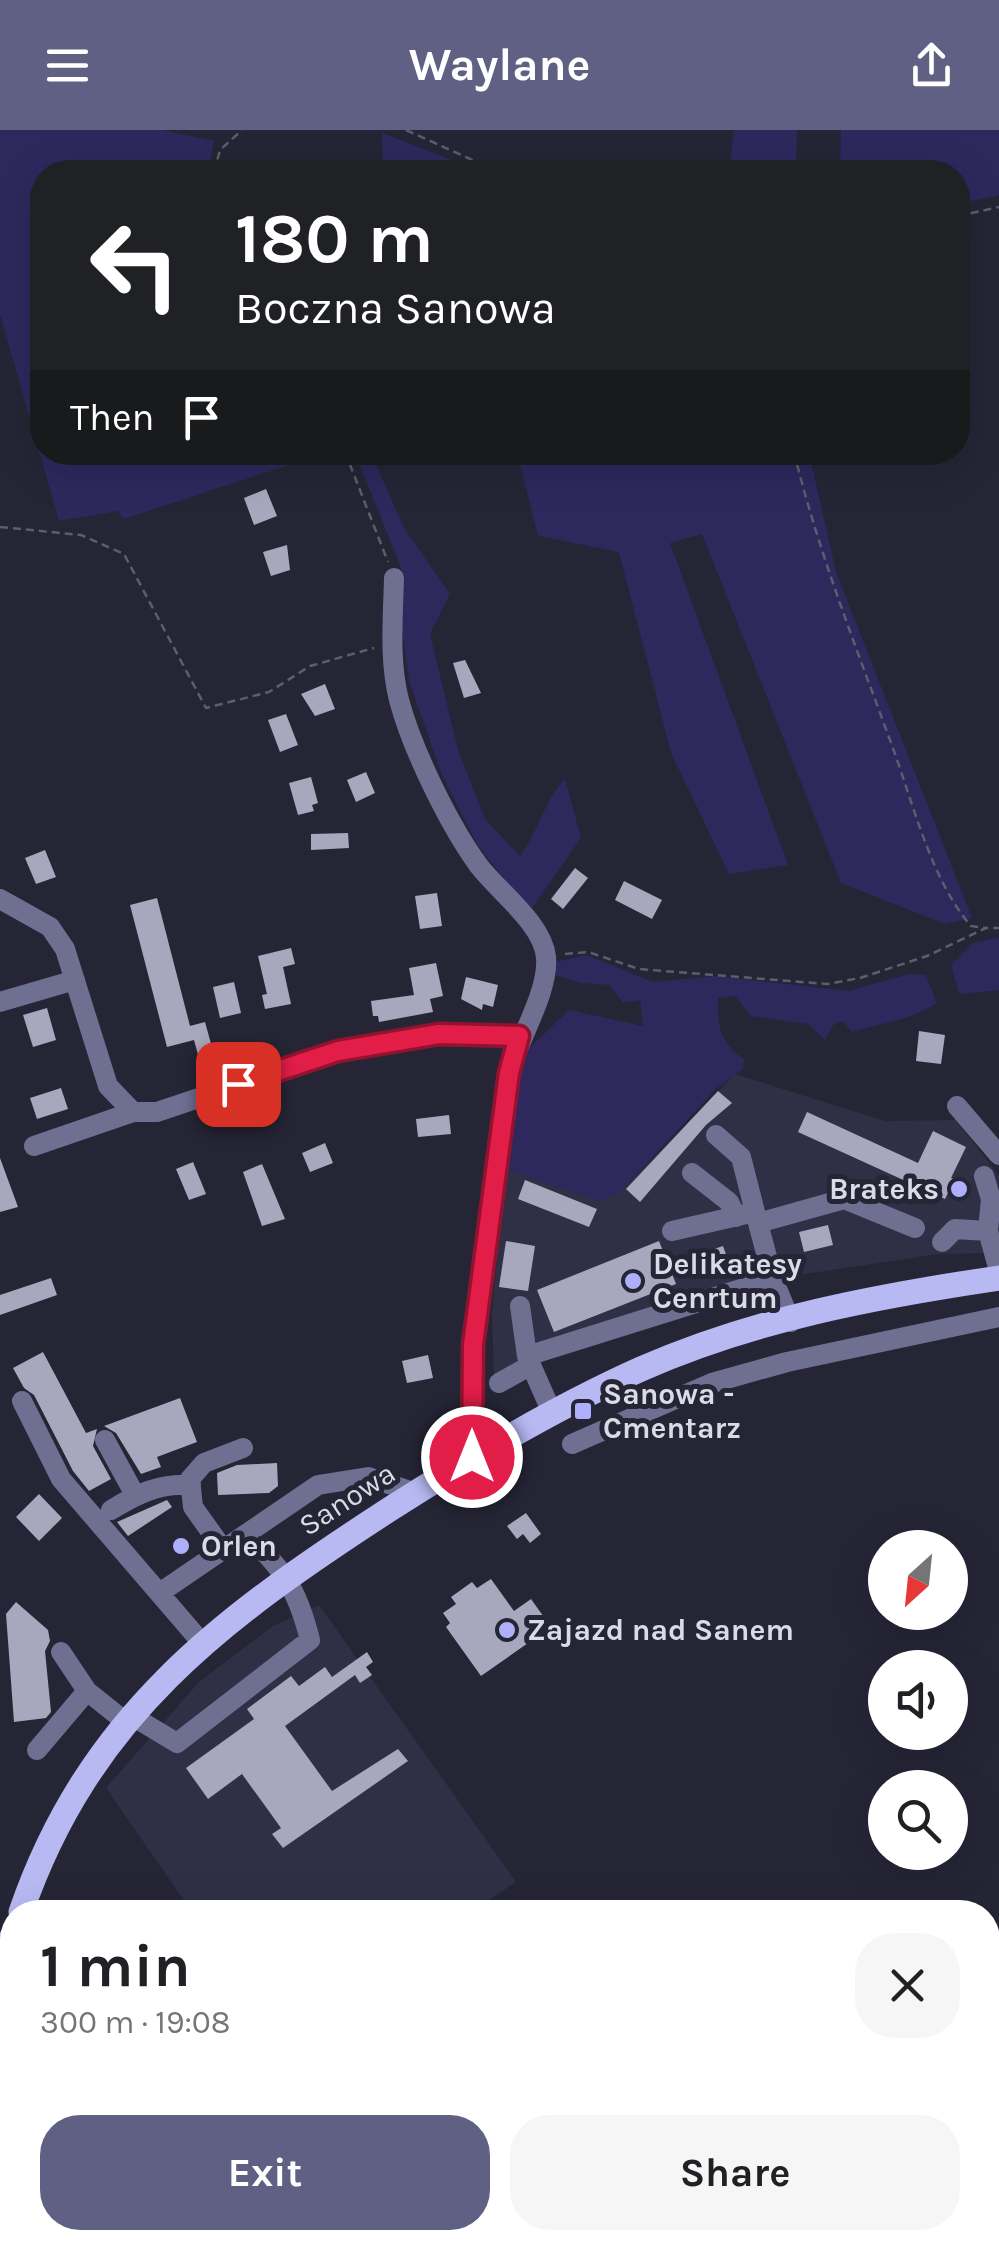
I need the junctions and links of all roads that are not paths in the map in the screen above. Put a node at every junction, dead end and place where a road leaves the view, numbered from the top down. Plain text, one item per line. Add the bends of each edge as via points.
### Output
1 (394, 578) road end
2 (0, 899) edge
3 (75, 980) junction
4 (0, 1002) edge
5 (519, 1036) junction
6 (957, 1106) dead end
7 (134, 1112) junction
8 (716, 1135) dead end
9 (34, 1146) dead end
10 (999, 1155) edge
11 (692, 1173) dead end
12 (984, 1176) dead end
13 (750, 1217) junction
14 (914, 1228) dead end
15 (988, 1230) junction
16 (672, 1231) dead end
17 (942, 1242) dead end
18 (999, 1274) edge
19 (774, 1278) junction
20 (520, 1306) dead end
21 (999, 1316) edge
22 (791, 1320) junction
23 (529, 1360) junction
24 (499, 1383) dead end
25 (22, 1401) dead end
26 (553, 1415) junction
27 (104, 1440) dead end
28 (572, 1444) dead end
29 (242, 1448) dead end
30 (472, 1457) junction
31 (191, 1485) junction
32 (416, 1493) junction
33 (135, 1496) junction
34 (110, 1510) dead end
35 (247, 1534) junction
36 (224, 1550) junction
37 (288, 1576) junction
38 (161, 1592) junction
39 (202, 1643) junction
40 (62, 1652) dead end
41 (87, 1691) junction
42 (130, 1720) junction
43 (37, 1750) dead end
44 (26, 1900) edge

1 - 5 street via 392,644 400,700 430,775 477,863 543,942 541,995
2 - 3 street via 50,926
3 - 4 street
3 - 7 street via 108,1086
5 - 7 street via 439,1034 338,1051
5 - 30 street via 473,1345
6 - 10 street
7 - 9 street
8 - 13 street via 740,1157
11 - 13 street
12 - 15 street
13 - 14 street via 844,1199
13 - 16 street
13 - 19 street
15 - 17 street via 955,1230
15 - 18 street
18 - 22 main road, Sanowa
19 - 22 street
19 - 23 street
20 - 23 street
21 - 28 street via 712,1383
22 - 26 main road, Sanowa via 642,1369
23 - 24 street
23 - 26 street
25 - 38 street via 61,1480
26 - 30 main road, Sanowa
27 - 33 street
29 - 31 street via 204,1462
30 - 32 main road, Sanowa
31 - 33 street
31 - 36 street via 193,1506
32 - 35 street via 368,1477 318,1485
32 - 37 main road, Sanowa
33 - 34 street
35 - 36 street
35 - 37 street
36 - 38 street
37 - 39 main road, Sanowa
37 - 42 street via 310,1640 176,1742
38 - 39 street
39 - 42 main road, Sanowa
40 - 41 street
41 - 42 street
41 - 43 street
42 - 44 main road, Sanowa via 102,1753 51,1839

